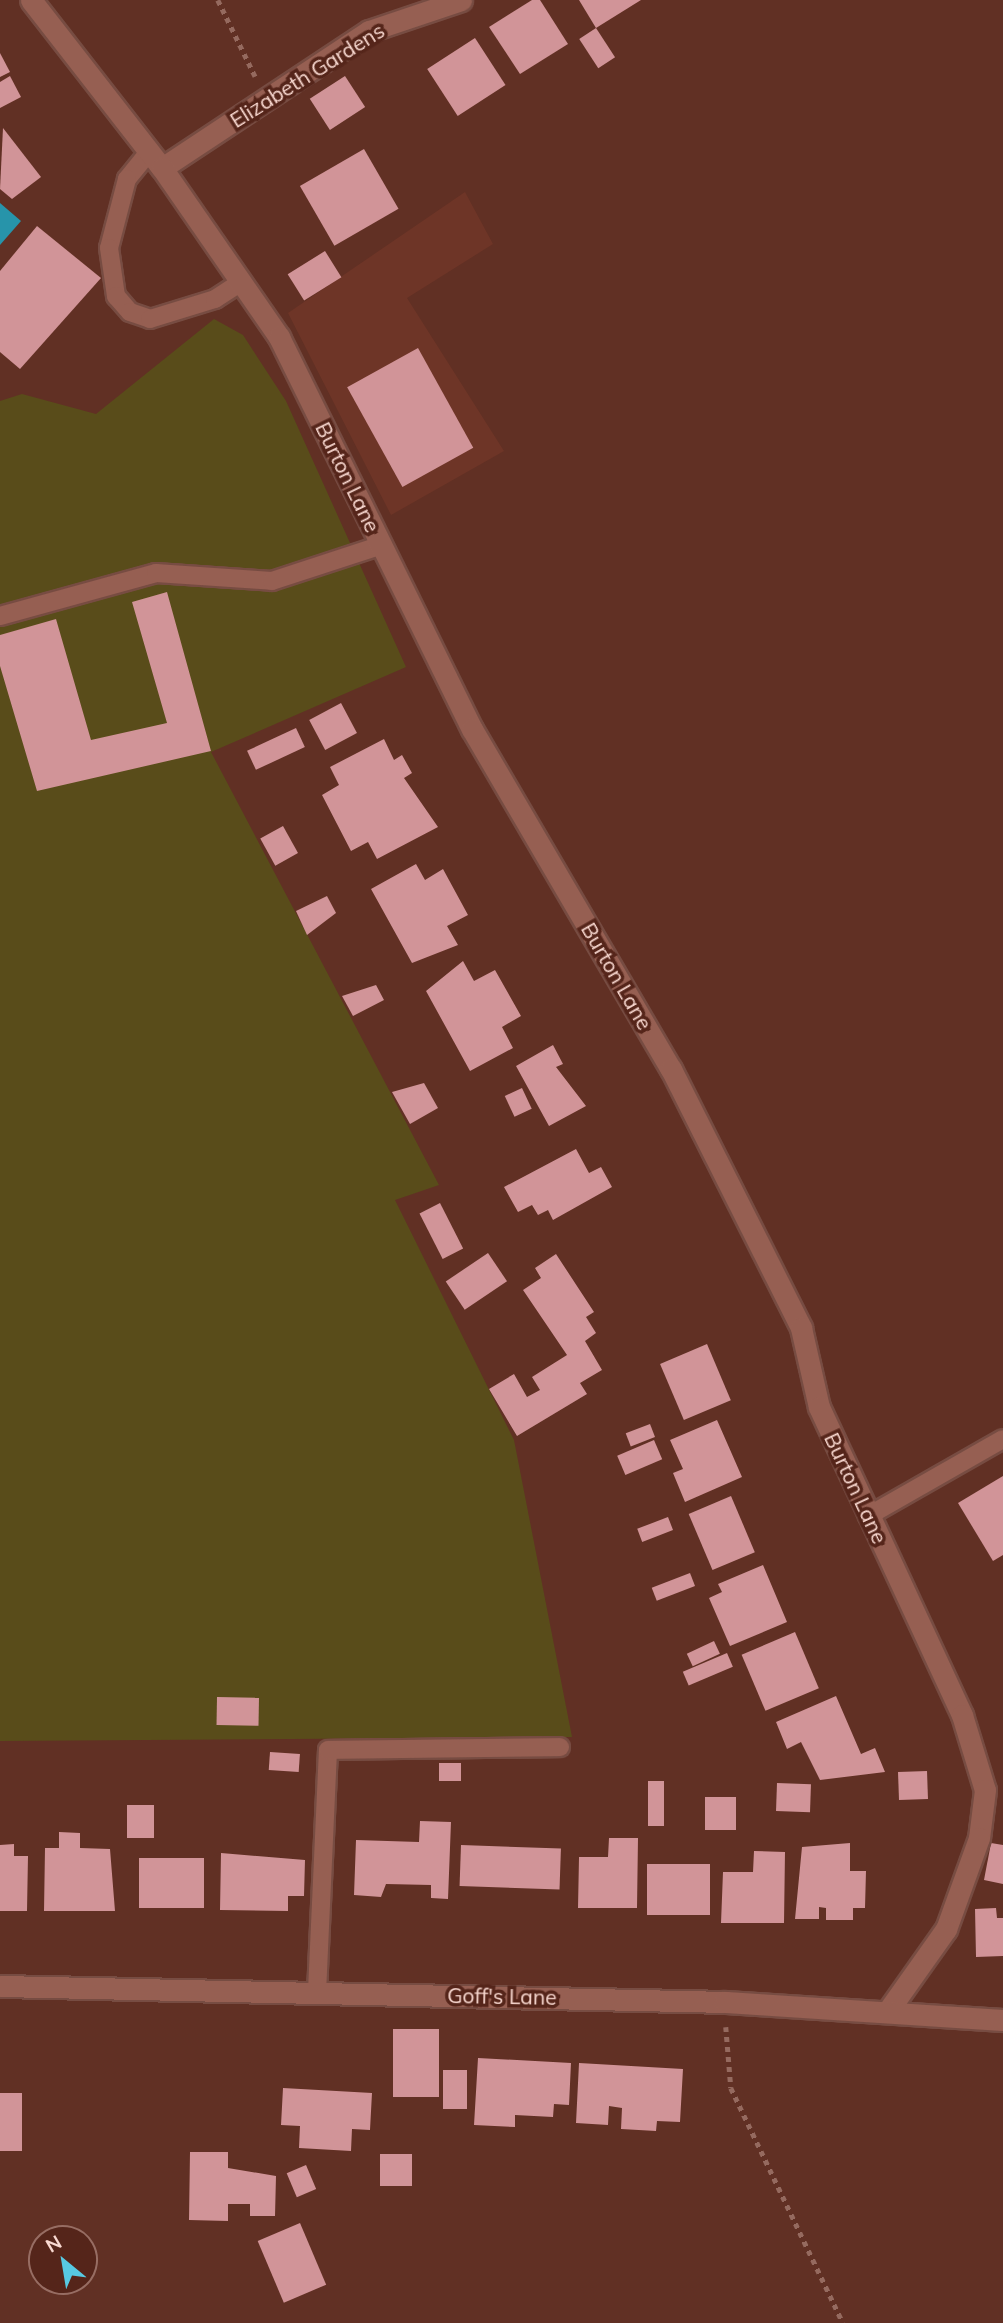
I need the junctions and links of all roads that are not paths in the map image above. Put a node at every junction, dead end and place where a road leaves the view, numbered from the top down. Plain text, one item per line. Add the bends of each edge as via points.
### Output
1 (31, 0) edge
2 (461, 0) edge
3 (155, 160) junction
4 (241, 282) junction
5 (382, 545) junction
6 (0, 616) edge
7 (1003, 1439) edge
8 (868, 1516) junction
9 (560, 1747) dead end
10 (985, 1790) junction
11 (1003, 1804) edge
12 (0, 1986) edge
13 (317, 1992) junction
14 (888, 2011) junction
15 (1003, 2020) edge

1 - 3 street, Burton Lane
2 - 3 street, Elizabeth Gardens via 369,31 268,98
3 - 4 street, Burton Lane
3 - 4 lane via 127,179 109,248 116,296 130,312 150,319 215,299
4 - 5 street, Burton Lane via 279,337
5 - 6 lane via 272,581 156,573
5 - 8 street, Burton Lane via 472,729 671,1069 776,1278 801,1328 818,1407
7 - 8 lane
8 - 10 street, Burton Lane via 962,1715
9 - 13 lane via 328,1750
10 - 11 street
10 - 14 street, Burton Lane via 979,1838 951,1918
12 - 13 street, Goff's Lane
13 - 14 street, Goff's Lane via 725,2002
14 - 15 street, Goff's Lane

